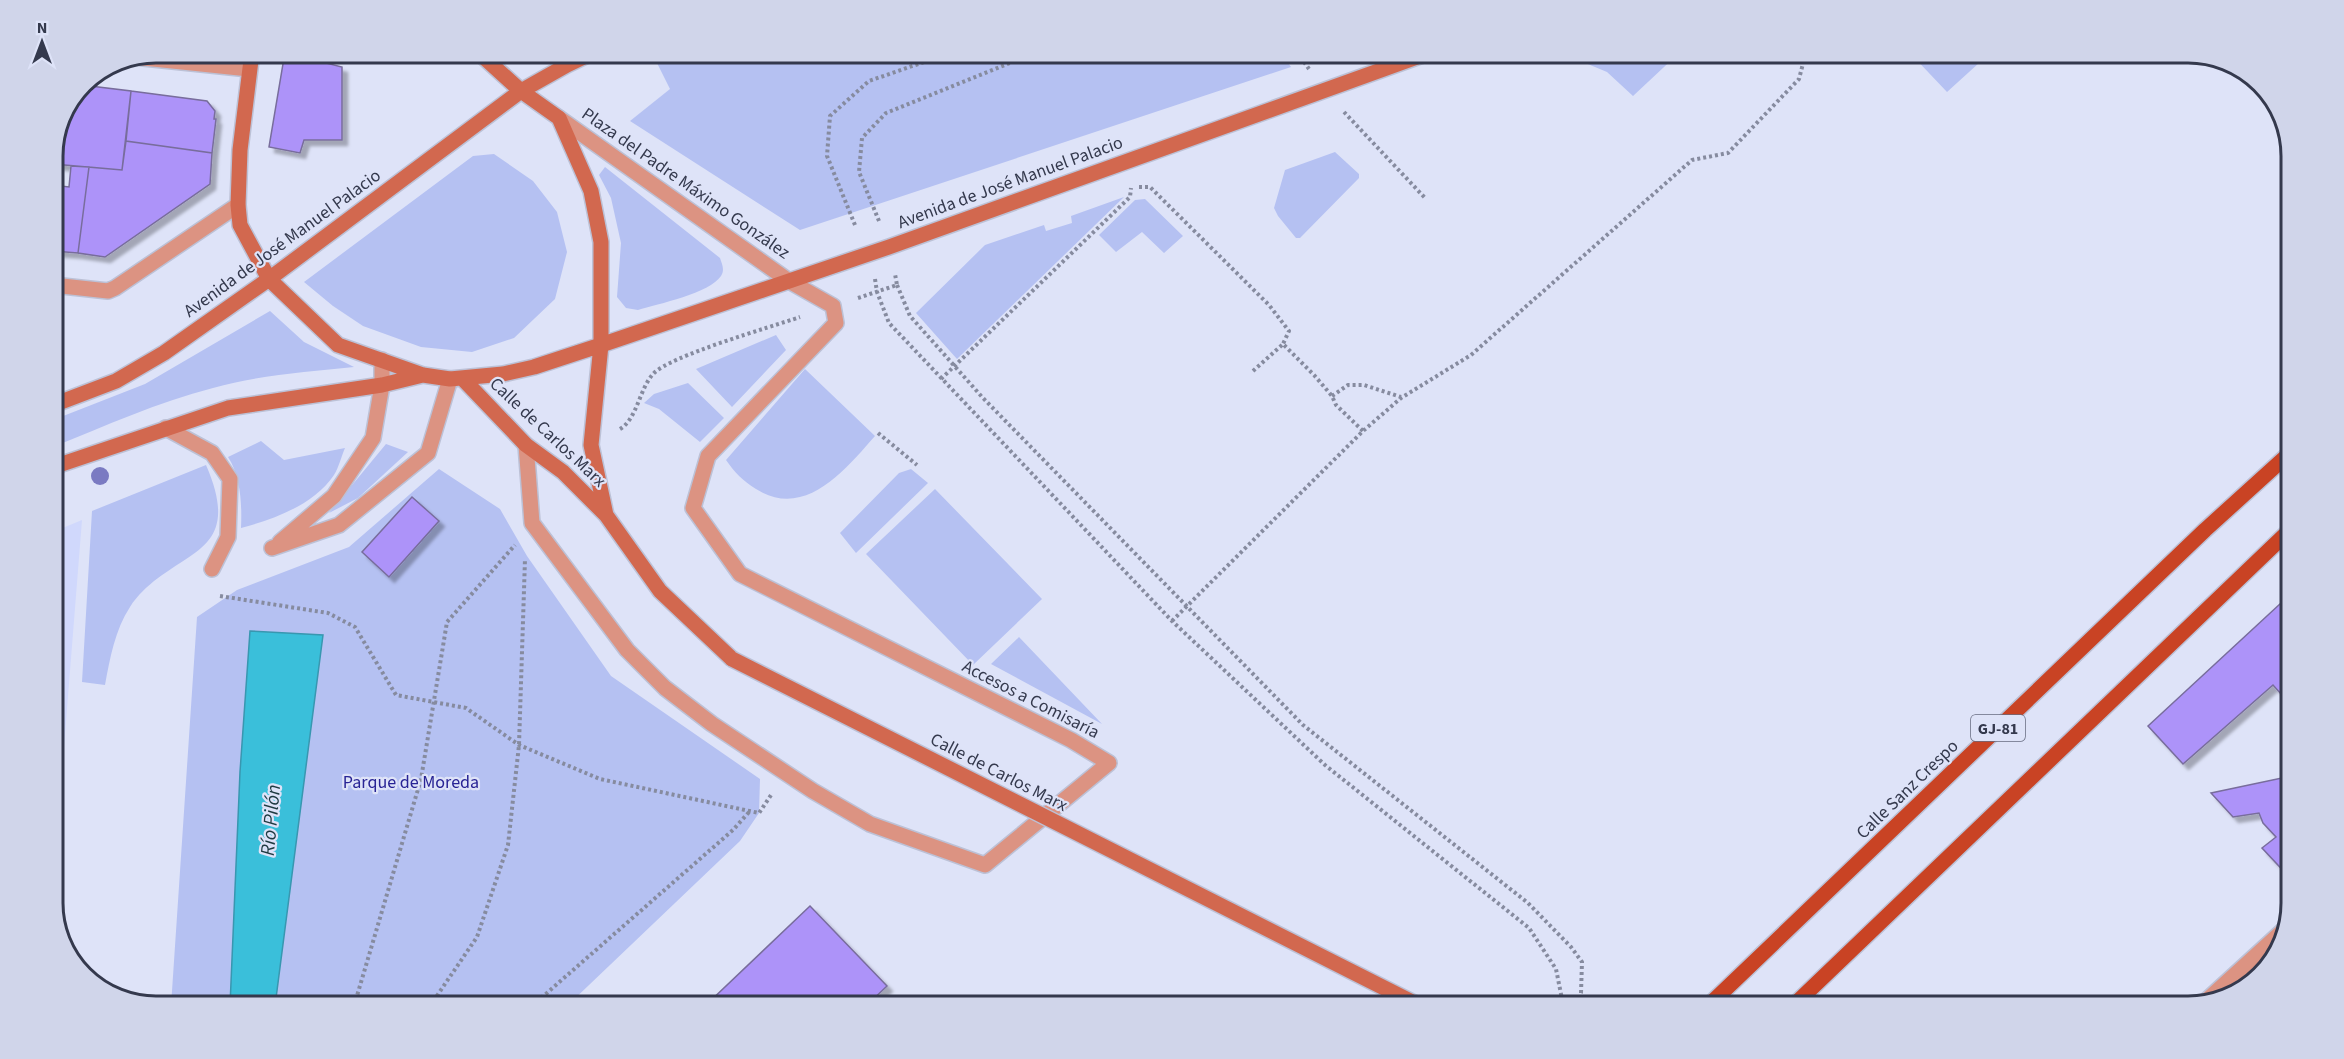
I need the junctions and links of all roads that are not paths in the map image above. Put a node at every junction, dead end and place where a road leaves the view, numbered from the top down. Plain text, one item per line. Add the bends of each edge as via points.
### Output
1 (192, 63) edge
2 (250, 63) edge
3 (490, 63) edge
4 (571, 63) edge
5 (1401, 63) edge
6 (249, 69) junction
7 (521, 91) junction
8 (559, 118) junction
9 (238, 205) junction
10 (269, 279) junction
11 (789, 281) junction
12 (63, 286) edge
13 (600, 345) junction
14 (382, 360) junction
15 (423, 375) junction
16 (456, 379) junction
17 (382, 385) junction
18 (63, 401) edge
19 (166, 428) junction
20 (526, 445) junction
21 (2281, 461) edge
22 (63, 464) edge
23 (606, 514) junction
24 (2281, 539) edge
25 (213, 569) dead end
26 (2273, 940) edge
27 (1813, 986) junction
28 (2217, 991) edge
29 (1400, 996) edge
30 (1718, 996) edge
31 (1803, 996) edge
32 (1810, 996) edge

1 - 6 street
2 - 6 main road
3 - 7 main road, Plaza del Padre Máximo González
4 - 7 main road, Avenida de José Manuel Palacio
5 - 11 main road, Avenida de José Manuel Palacio
6 - 9 main road
7 - 8 main road, Plaza del Padre Máximo González
7 - 10 main road, Avenida de José Manuel Palacio
8 - 11 street, Plaza del Padre Máximo González
8 - 13 main road, Plaza del Padre Máximo González via 591,190 599,232
9 - 10 main road via 240,225
9 - 12 street via 116,288 108,291
10 - 14 main road via 338,345
10 - 18 main road, Avenida de José Manuel Palacio via 164,354 116,381
11 - 13 main road, Avenida de José Manuel Palacio
11 - 20 street, Accesos a Comisaría via 833,306 836,323 708,456 693,508 740,574 1071,740 1109,763 985,866 870,824 813,791 664,688 627,650 529,528
13 - 16 main road via 534,367
13 - 23 main road, Calle de Carlos Marx via 591,445
14 - 15 main road
14 - 17 street
15 - 16 main road
15 - 17 main road
16 - 17 street via 428,453 339,525 272,548 334,496 373,438
16 - 20 main road, Calle de Carlos Marx
17 - 19 main road via 228,408
19 - 22 main road
19 - 25 street via 212,453 230,479 228,537
20 - 23 main road, Calle de Carlos Marx via 563,472
21 - 30 main road, Calle Sanz Crespo / GJ-81
23 - 29 main road, Calle de Carlos Marx, bridge via 660,591 732,659
24 - 27 main road
26 - 28 street
27 - 31 main road
27 - 32 main road

